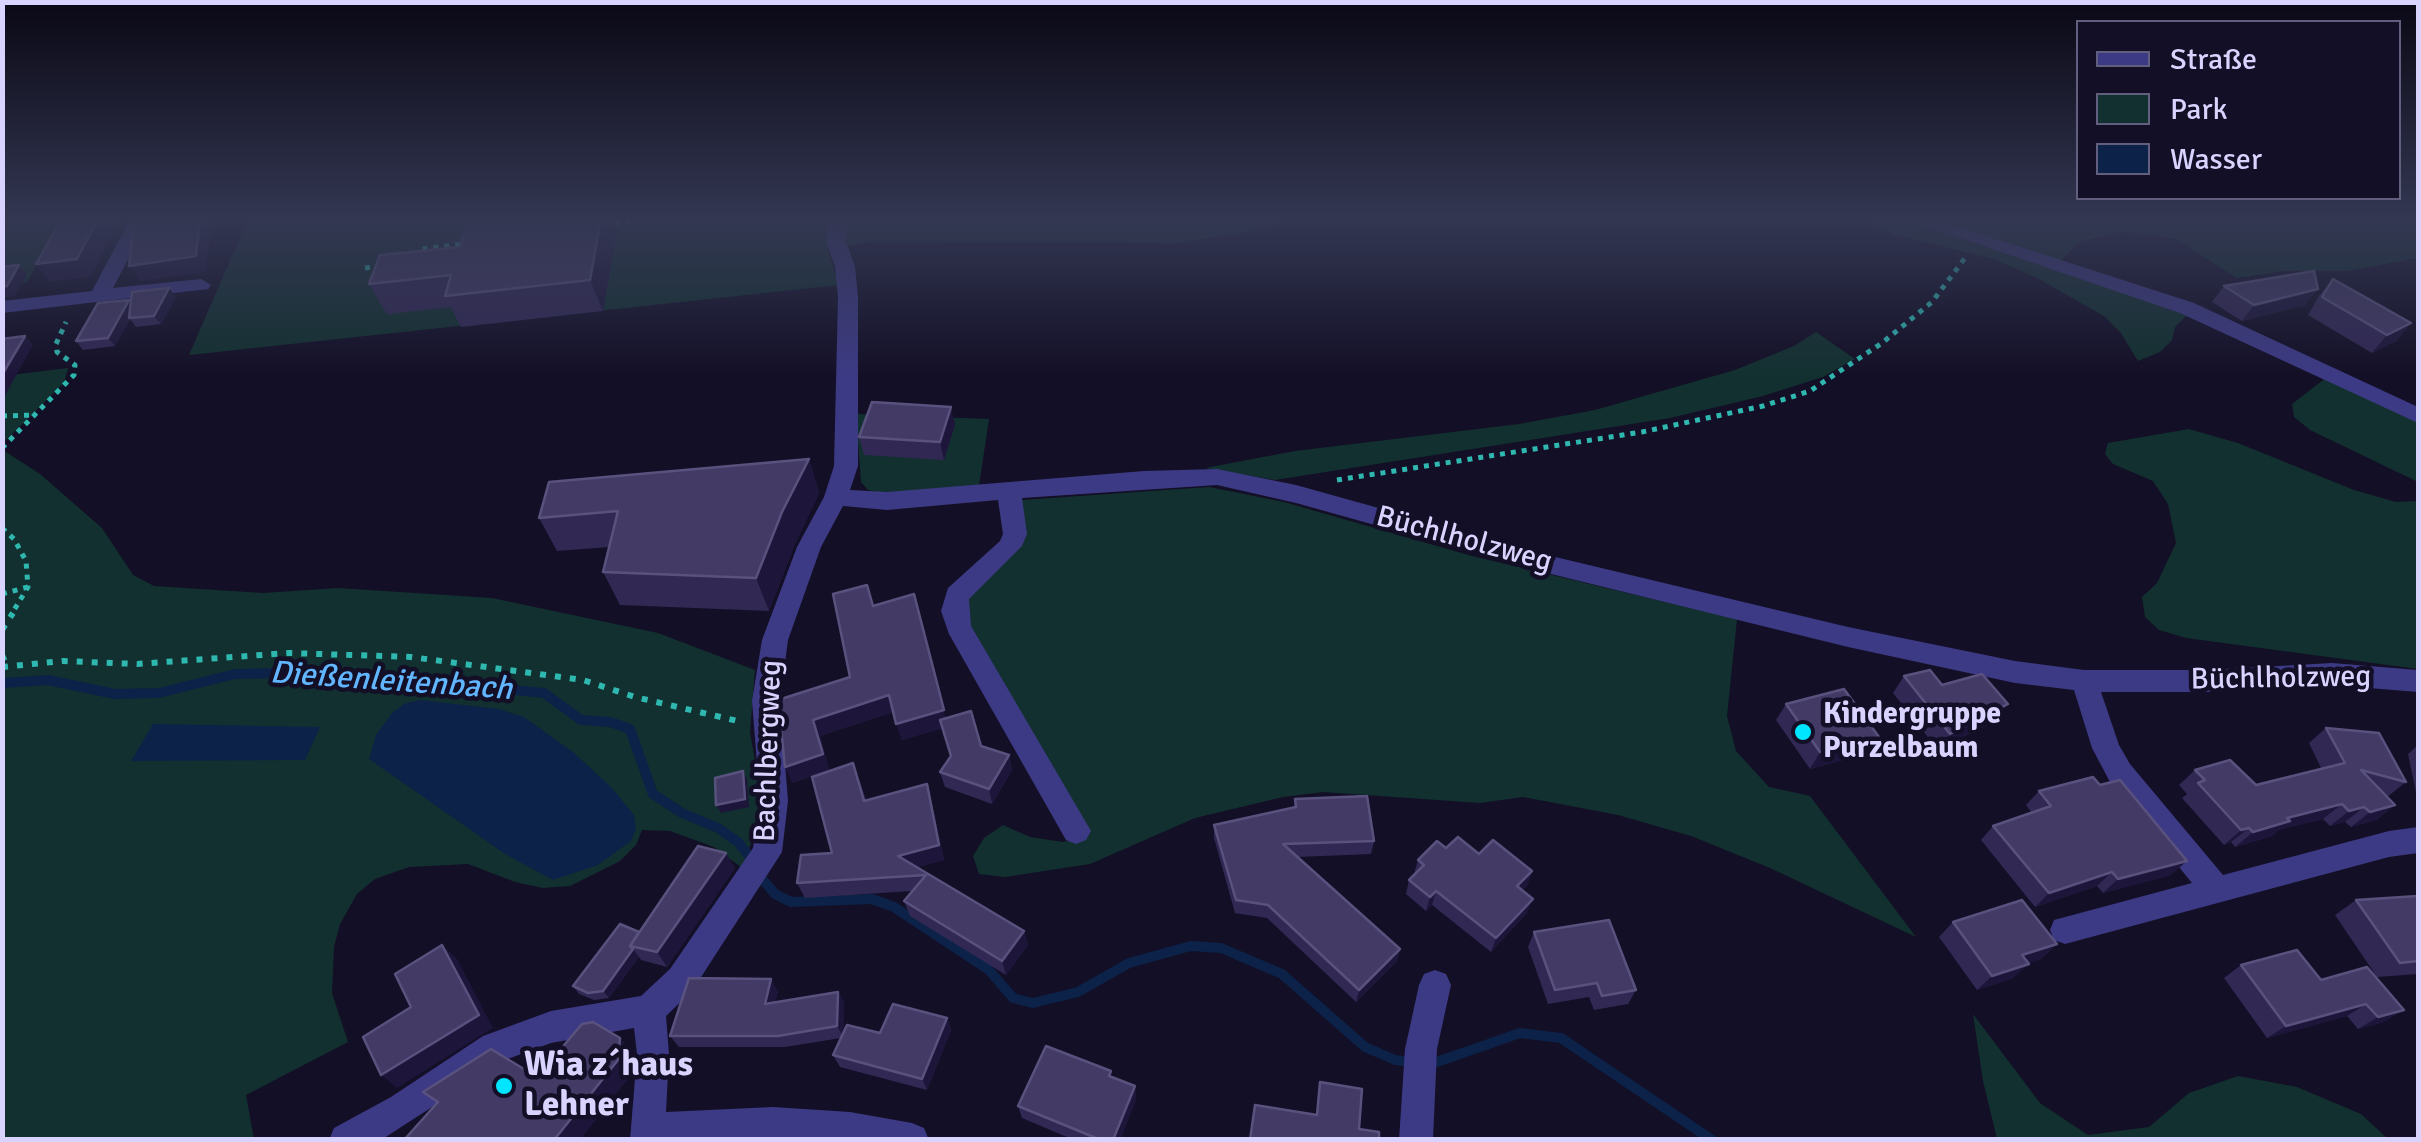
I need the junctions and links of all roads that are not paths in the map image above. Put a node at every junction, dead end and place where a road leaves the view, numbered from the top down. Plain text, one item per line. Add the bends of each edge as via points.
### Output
1 (104, 272) edge
2 (845, 272) edge
3 (2077, 272) edge
4 (201, 286) dead end
5 (88, 297) junction
6 (2, 307) edge
7 (2418, 416) edge
8 (1009, 491) junction
9 (836, 497) junction
10 (2084, 681) junction
11 (2418, 681) edge
12 (1076, 831) dead end
13 (2418, 840) edge
14 (2216, 890) junction
15 (2065, 930) dead end
16 (1436, 985) dead end
17 (649, 1010) junction
18 (648, 1135) edge
19 (346, 1140) edge
20 (912, 1140) edge
21 (1416, 1140) edge

1 - 5 street
2 - 9 street, Bachlbergweg via 846,466
3 - 7 street via 2187,308
4 - 5 street
5 - 6 street
8 - 9 street, Büchlholzweg via 886,501
8 - 10 street, Büchlholzweg via 1217,477 1848,637
8 - 12 street via 1015,534 1010,546 957,595 954,611
9 - 17 street, Bachlbergweg via 809,546 774,640 766,714 772,830 760,868 681,980
10 - 11 street, Büchlholzweg via 2332,674
10 - 14 street via 2120,773
13 - 14 street
14 - 15 street
16 - 21 street
17 - 18 street
17 - 19 street via 551,1027 495,1048
18 - 20 street via 773,1124

